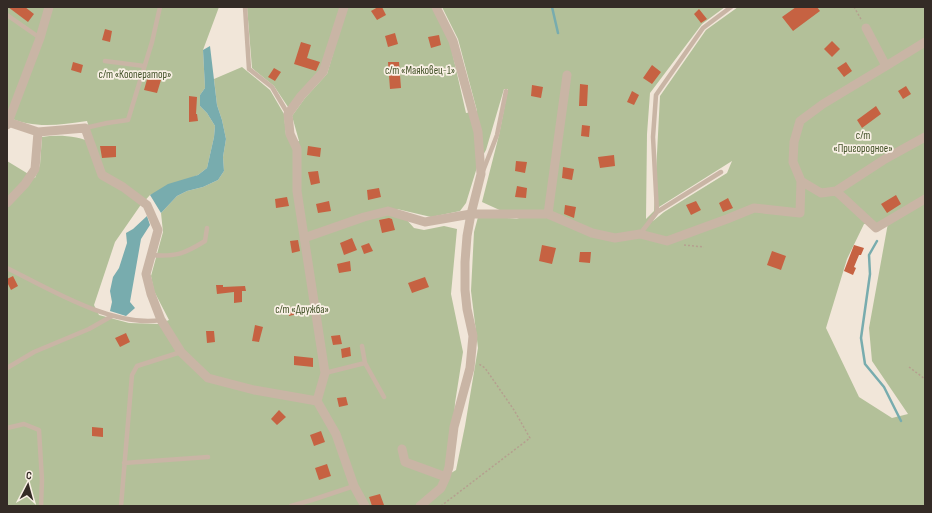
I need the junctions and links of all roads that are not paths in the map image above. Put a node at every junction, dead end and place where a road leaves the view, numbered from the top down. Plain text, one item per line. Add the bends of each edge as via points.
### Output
1 (49, 7) edge
2 (160, 7) edge
3 (245, 7) edge
4 (436, 7) edge
5 (731, 7) edge
6 (341, 8) edge
7 (7, 15) edge
8 (866, 28) road end
9 (40, 38) junction
10 (925, 42) edge
11 (105, 61) dead end
12 (144, 66) junction
13 (886, 66) junction
14 (567, 75) dead end
15 (506, 92) dead end
16 (288, 114) junction
17 (7, 124) edge
18 (85, 128) junction
19 (38, 132) junction
20 (925, 137) edge
21 (720, 172) dead end
22 (482, 174) junction
23 (801, 181) junction
24 (836, 191) junction
25 (925, 199) edge
26 (7, 203) edge
27 (657, 212) junction
28 (471, 214) junction
29 (548, 214) junction
30 (208, 228) dead end
31 (640, 234) junction
32 (304, 238) junction
33 (151, 255) junction
34 (7, 268) edge
35 (112, 316) junction
36 (161, 320) junction
37 (362, 346) dead end
38 (181, 352) junction
39 (365, 363) junction
40 (7, 368) edge
41 (325, 373) junction
42 (384, 397) dead end
43 (317, 401) junction
44 (7, 428) edge
45 (402, 448) dead end
46 (208, 457) dead end
47 (124, 463) junction
48 (446, 477) junction
49 (354, 486) junction
50 (41, 506) edge
51 (121, 506) edge
52 (291, 506) edge
53 (365, 506) edge
54 (420, 506) edge

1 - 9 street
2 - 12 lane
3 - 16 lane via 249,69 272,87
4 - 22 street via 452,41 476,124
5 - 27 lane via 703,28 656,95 653,137
6 - 16 street via 323,72
7 - 9 lane
8 - 13 street
9 - 17 street
10 - 13 street
11 - 12 lane
12 - 18 lane via 128,120
13 - 23 street via 800,121 794,142 793,162
14 - 29 street
15 - 22 lane via 497,135
16 - 32 street via 290,134 297,149 297,191
17 - 19 street
18 - 19 street
18 - 33 street via 102,175 147,205 158,230
19 - 26 street via 35,169
20 - 24 street
21 - 27 lane
22 - 28 street
23 - 24 street via 821,193
23 - 31 street via 800,213 754,208 667,241
24 - 25 street via 876,228
27 - 31 lane
28 - 29 street
28 - 32 street via 425,222 388,211
28 - 48 street via 465,262 467,309 472,336 471,358 469,375 454,427
29 - 31 street via 592,233 615,238
30 - 33 lane via 205,241 188,251 169,257
32 - 41 street
33 - 36 street via 146,274
34 - 35 lane via 74,301
35 - 36 lane via 151,322
35 - 40 lane via 89,329 34,352
36 - 38 street
37 - 39 lane
38 - 43 street via 208,378 254,390
38 - 47 lane via 137,366 132,375
39 - 41 lane
39 - 42 lane
41 - 43 street
43 - 49 street via 336,434
44 - 50 lane via 24,424 39,430
45 - 48 street via 405,462
46 - 47 lane
47 - 51 lane
48 - 54 street via 440,488
49 - 52 lane
49 - 53 street

